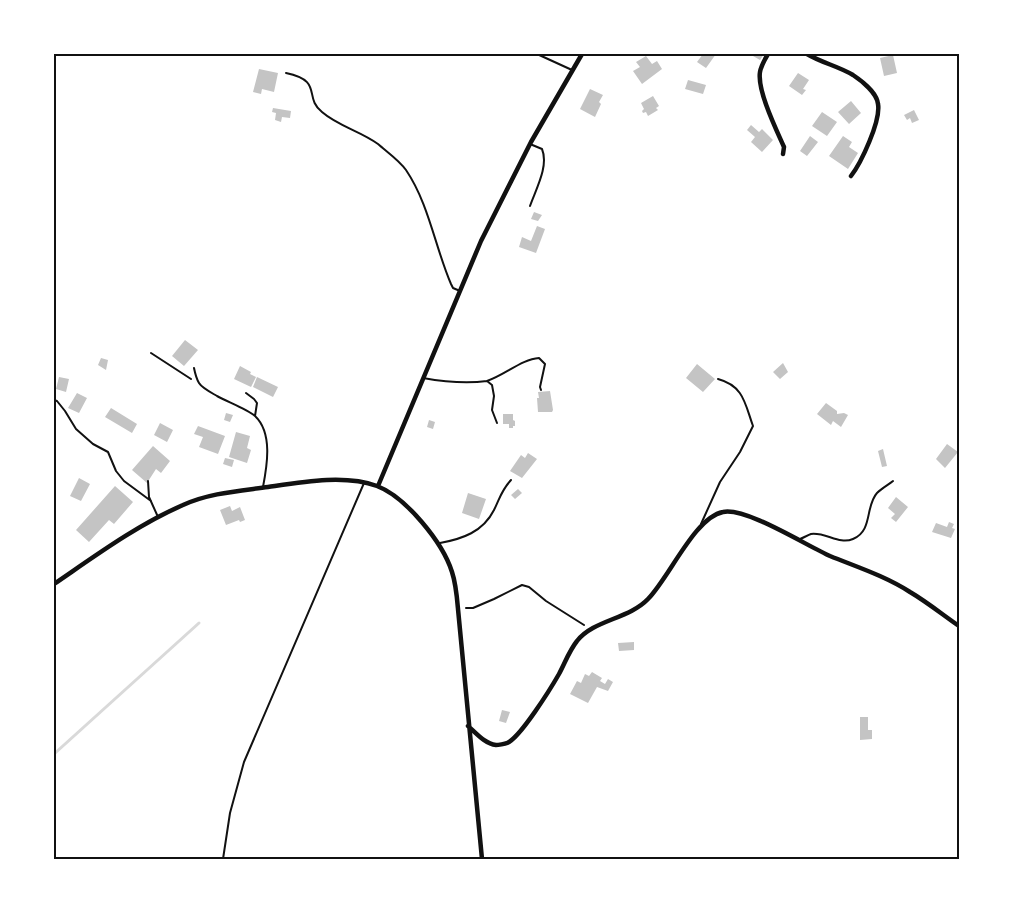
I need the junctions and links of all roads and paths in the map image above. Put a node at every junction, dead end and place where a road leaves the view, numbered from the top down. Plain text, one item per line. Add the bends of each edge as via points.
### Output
1 (537, 54) edge
2 (582, 54) edge
3 (768, 54) edge
4 (807, 54) edge
5 (572, 70) junction
6 (286, 73) dead end
7 (530, 144) junction
8 (782, 154) dead end
9 (851, 176) dead end
10 (530, 206) dead end
11 (460, 291) junction
12 (152, 353) dead end
13 (194, 368) dead end
14 (423, 378) junction
15 (718, 379) dead end
16 (487, 381) junction
17 (200, 384) junction
18 (541, 390) dead end
19 (246, 393) dead end
20 (54, 400) edge
21 (255, 416) junction
22 (497, 423) dead end
23 (511, 480) dead end
24 (893, 481) dead end
25 (148, 482) dead end
26 (364, 483) junction
27 (378, 486) junction
28 (263, 487) junction
29 (151, 501) junction
30 (158, 517) junction
31 (700, 527) junction
32 (798, 540) junction
33 (437, 543) junction
34 (54, 584) edge
35 (458, 609) junction
36 (959, 626) edge
37 (594, 628) junction
38 (468, 726) junction
39 (223, 859) edge
40 (482, 859) edge

1 - 5 lane
2 - 5 street
3 - 8 street via 760,72 760,83 784,147
4 - 9 street via 854,76 875,96 878,104 877,117 865,151
5 - 7 street
6 - 11 lane via 299,76 310,84 318,109 331,120 376,142 406,169 423,203 450,284
7 - 10 lane via 542,149 545,156
7 - 11 street via 481,241
11 - 14 street
12 - 17 path
13 - 17 lane
14 - 16 lane via 471,383
14 - 27 street
15 - 31 lane via 742,393 753,426 720,482
16 - 18 lane via 500,377 526,360 539,358 545,364
16 - 22 lane via 492,385 492,410
17 - 21 lane
19 - 21 lane via 257,403
20 - 29 lane via 58,401 76,429 108,452 124,481
21 - 28 lane via 266,436
23 - 33 lane via 480,529 452,541
24 - 32 lane via 877,493 868,522 856,538 849,541 811,534
25 - 29 lane
26 - 27 street
26 - 28 street via 318,480
26 - 39 lane via 244,762 230,813
27 - 33 street via 419,517
28 - 30 street via 211,496 184,504
29 - 30 lane
30 - 34 street
31 - 32 street via 714,515 734,512
31 - 37 street via 647,601
32 - 36 street via 908,591
33 - 35 street via 452,571
35 - 37 path via 473,608 522,585 579,623
35 - 38 street
37 - 38 street via 577,641 529,719 507,743 496,745 486,742
38 - 40 street

